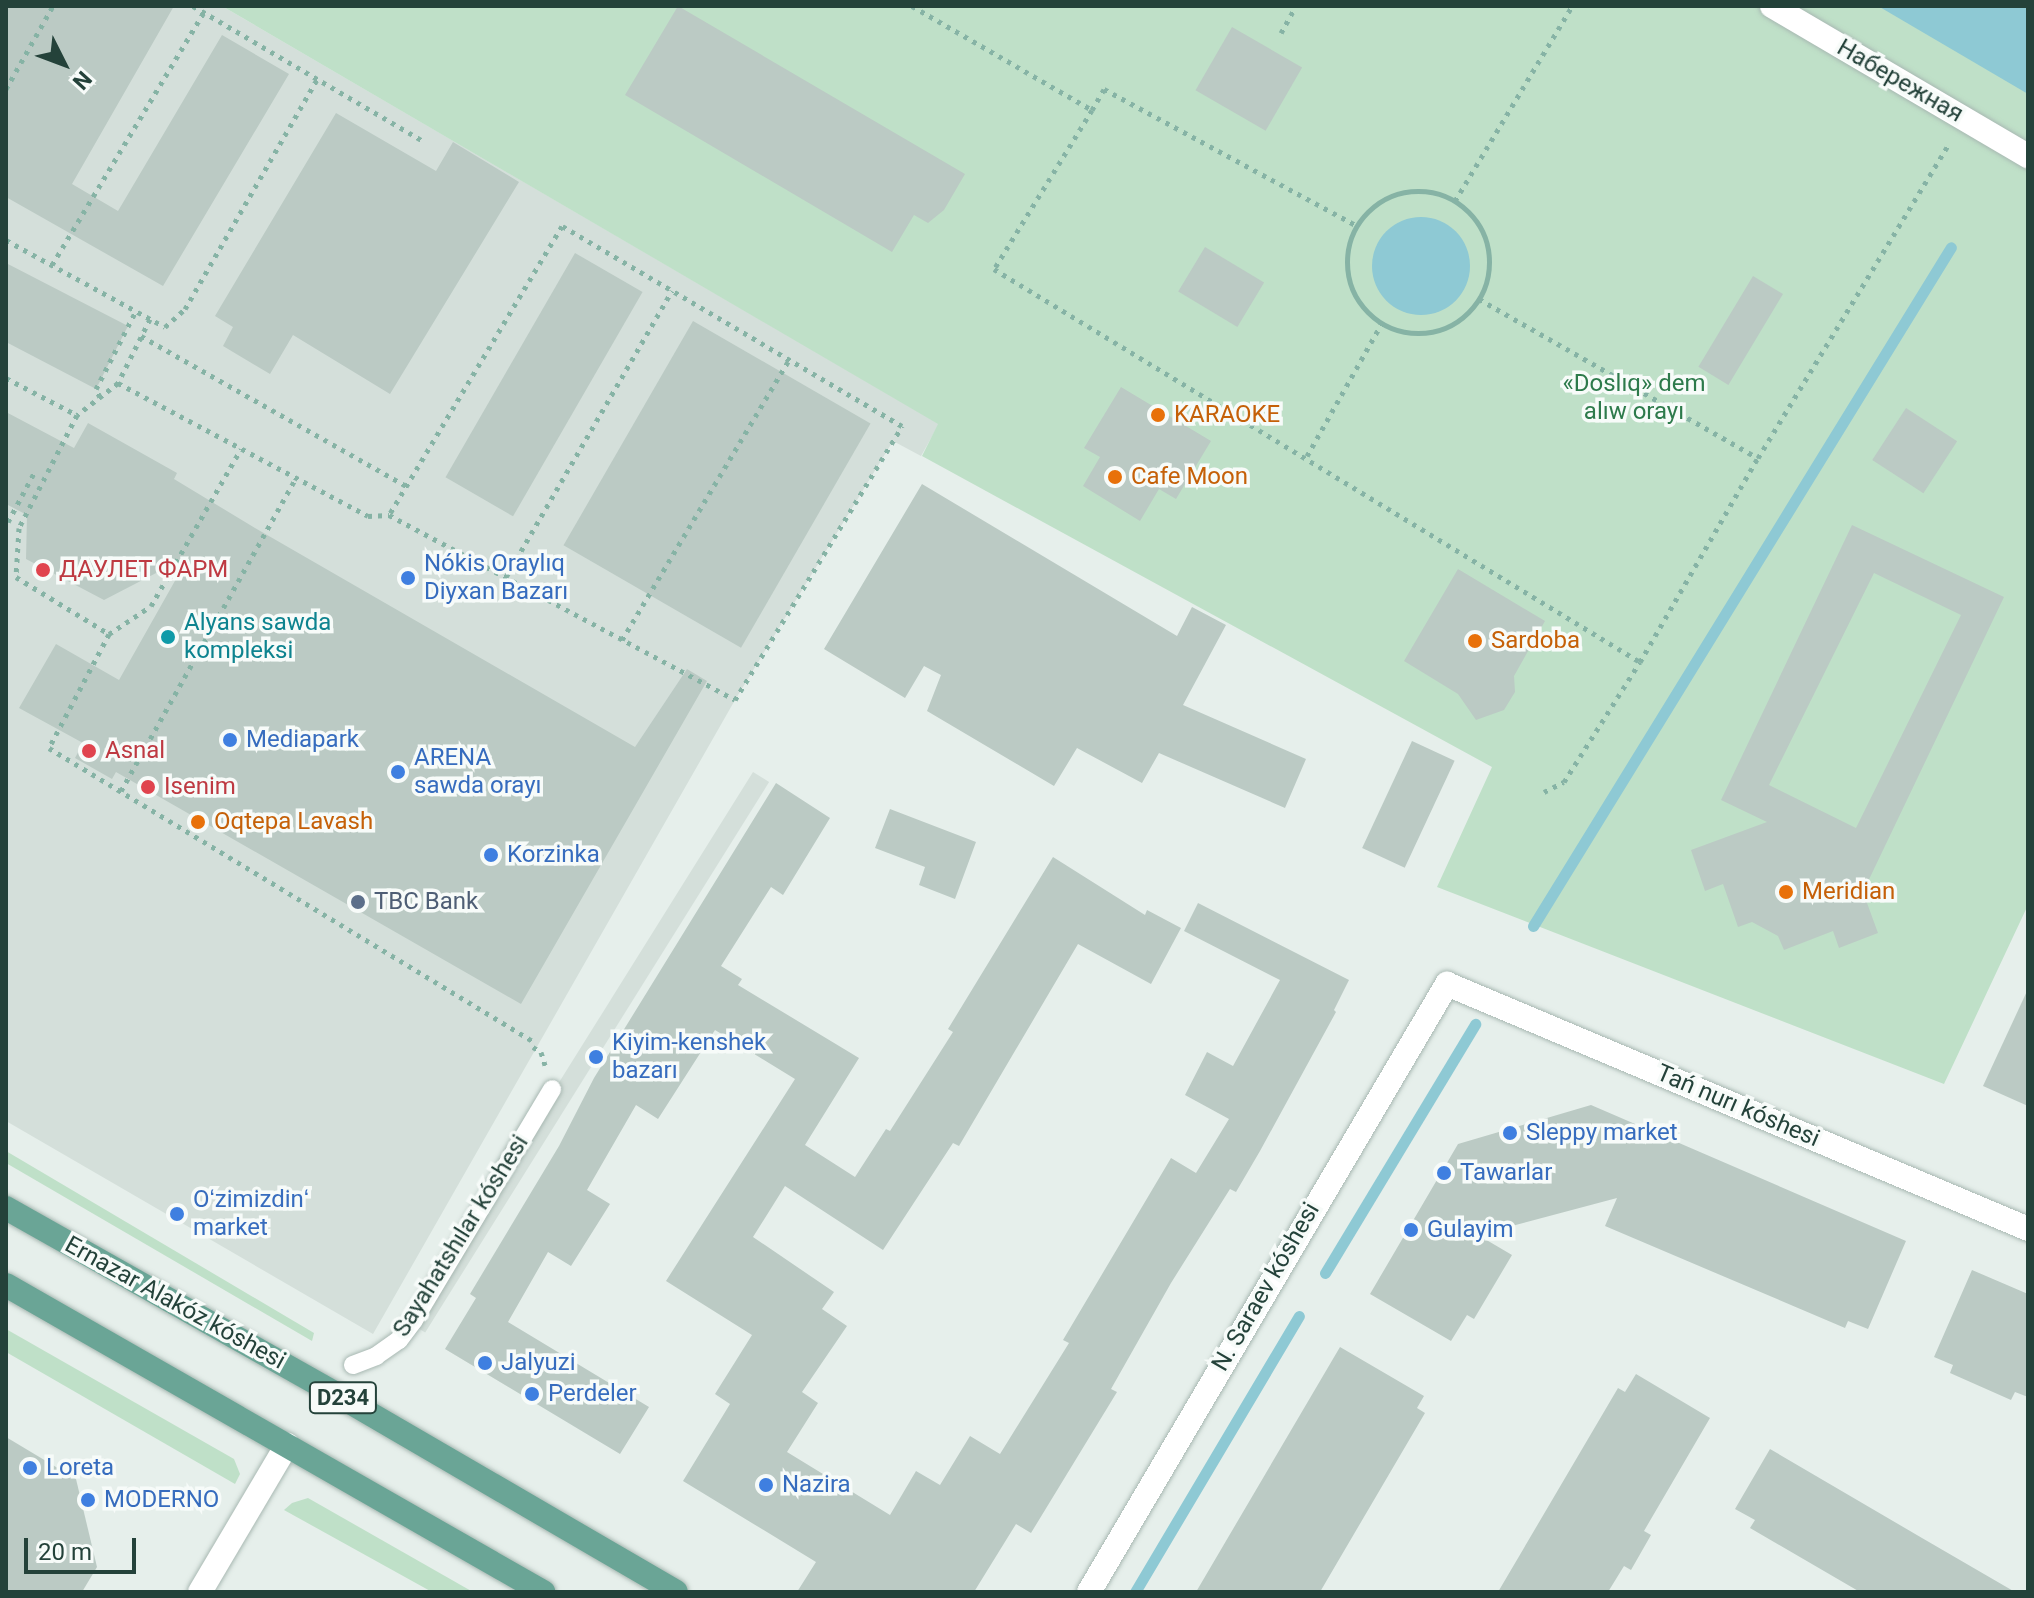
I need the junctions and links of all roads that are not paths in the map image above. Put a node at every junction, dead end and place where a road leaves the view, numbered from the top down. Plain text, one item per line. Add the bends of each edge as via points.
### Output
1 (1772, 6) edge
2 (2028, 156) edge
3 (1447, 984) joint
4 (552, 1089) dead end
5 (6, 1208) edge
6 (2028, 1229) edge
7 (6, 1285) edge
8 (353, 1365) dead end
9 (287, 1445) junction
10 (200, 1592) edge
11 (543, 1592) edge
12 (676, 1592) edge
13 (1089, 1592) edge

1 - 2 street, Набережная
3 - 6 street, Tań nurı kóshesi
3 - 13 street, N. Saraev kóshesi
4 - 8 lane, Sayahatshılar kóshesi via 414,1320 399,1340
5 - 12 main road, Ernazar Alakóz kóshesi / D234
7 - 9 main road, D234
9 - 10 street
9 - 11 main road, D234

